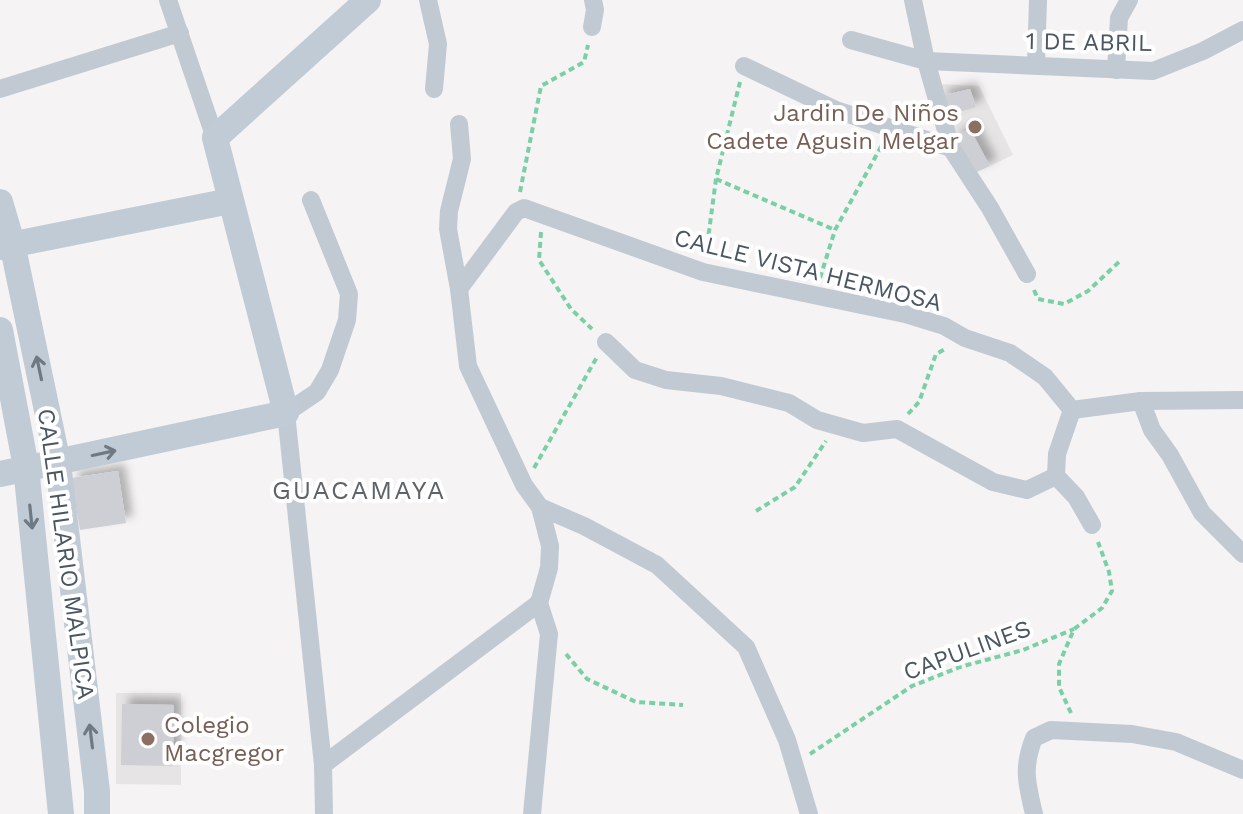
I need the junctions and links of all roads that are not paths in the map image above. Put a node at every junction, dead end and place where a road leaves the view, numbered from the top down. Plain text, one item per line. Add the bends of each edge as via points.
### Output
1 (168, 0) edge
2 (368, 0) edge
3 (428, 0) edge
4 (593, 0) edge
5 (913, 0) edge
6 (1038, 0) edge
7 (1129, 0) edge
8 (592, 27) road end
9 (1243, 30) edge
10 (180, 33) junction
11 (851, 40) dead end
12 (926, 61) junction
13 (1036, 65) junction
14 (744, 66) road end
15 (1116, 70) junction
16 (0, 89) edge
17 (434, 89) dead end
18 (459, 124) dead end
19 (215, 138) junction
20 (951, 148) junction
21 (311, 200) dead end
22 (230, 201) junction
23 (0, 202) edge
24 (6, 245) edge
25 (1027, 274) road end
26 (459, 289) junction
27 (0, 330) edge
28 (606, 342) road end
29 (1243, 400) edge
30 (1141, 401) junction
31 (1072, 410) junction
32 (286, 413) junction
33 (58, 463) junction
34 (26, 467) junction
35 (0, 474) edge
36 (1056, 476) junction
37 (540, 507) junction
38 (1092, 525) road end
39 (1243, 554) edge
40 (539, 603) junction
41 (323, 765) junction
42 (1241, 771) edge
43 (61, 814) edge
44 (97, 814) edge
45 (324, 814) edge
46 (532, 814) edge
47 (809, 814) edge
48 (1034, 814) edge

1 - 10 street
2 - 19 street
3 - 17 street via 438,44
4 - 8 street
5 - 12 street
6 - 13 street
7 - 15 street via 1119,18
9 - 15 street, 1 DE ABRIL via 1153,71
10 - 16 street
10 - 19 street
11 - 12 street, 1 DE ABRIL
12 - 13 street, 1 DE ABRIL
12 - 20 street
13 - 15 street, 1 DE ABRIL
14 - 20 street via 836,110
18 - 26 street via 462,159 448,229
19 - 22 street
20 - 25 street
21 - 32 street via 349,294 347,320 317,392
22 - 24 street
22 - 32 street
23 - 24 street, CALLE HILARIO MALPICA
33 -> 24 street, CALLE HILARIO MALPICA
26 - 31 street, CALLE VISTA HERMOSA via 520,210 703,272 944,326 1010,353 1045,377
26 - 37 street via 468,366 524,485
27 - 34 street, CALLE HILARIO MALPICA
28 - 36 street via 635,370 666,380 721,386 789,403 817,420 863,433 897,429 993,482 1027,490
29 - 30 street
30 - 31 street
30 - 39 street via 1152,430 1202,513
31 - 36 street via 1057,454
33 -> 32 street
32 - 41 street
33 - 34 street
44 -> 33 street, CALLE HILARIO MALPICA
34 - 35 street
34 -> 43 street, CALLE HILARIO MALPICA
36 - 38 street
37 - 40 street via 550,546
37 - 47 street via 657,565 746,647 795,764
40 - 41 street
40 - 46 street via 549,634
41 - 45 street
42 - 48 street via 1176,742 1051,730 1034,738 1027,756 1025,777

